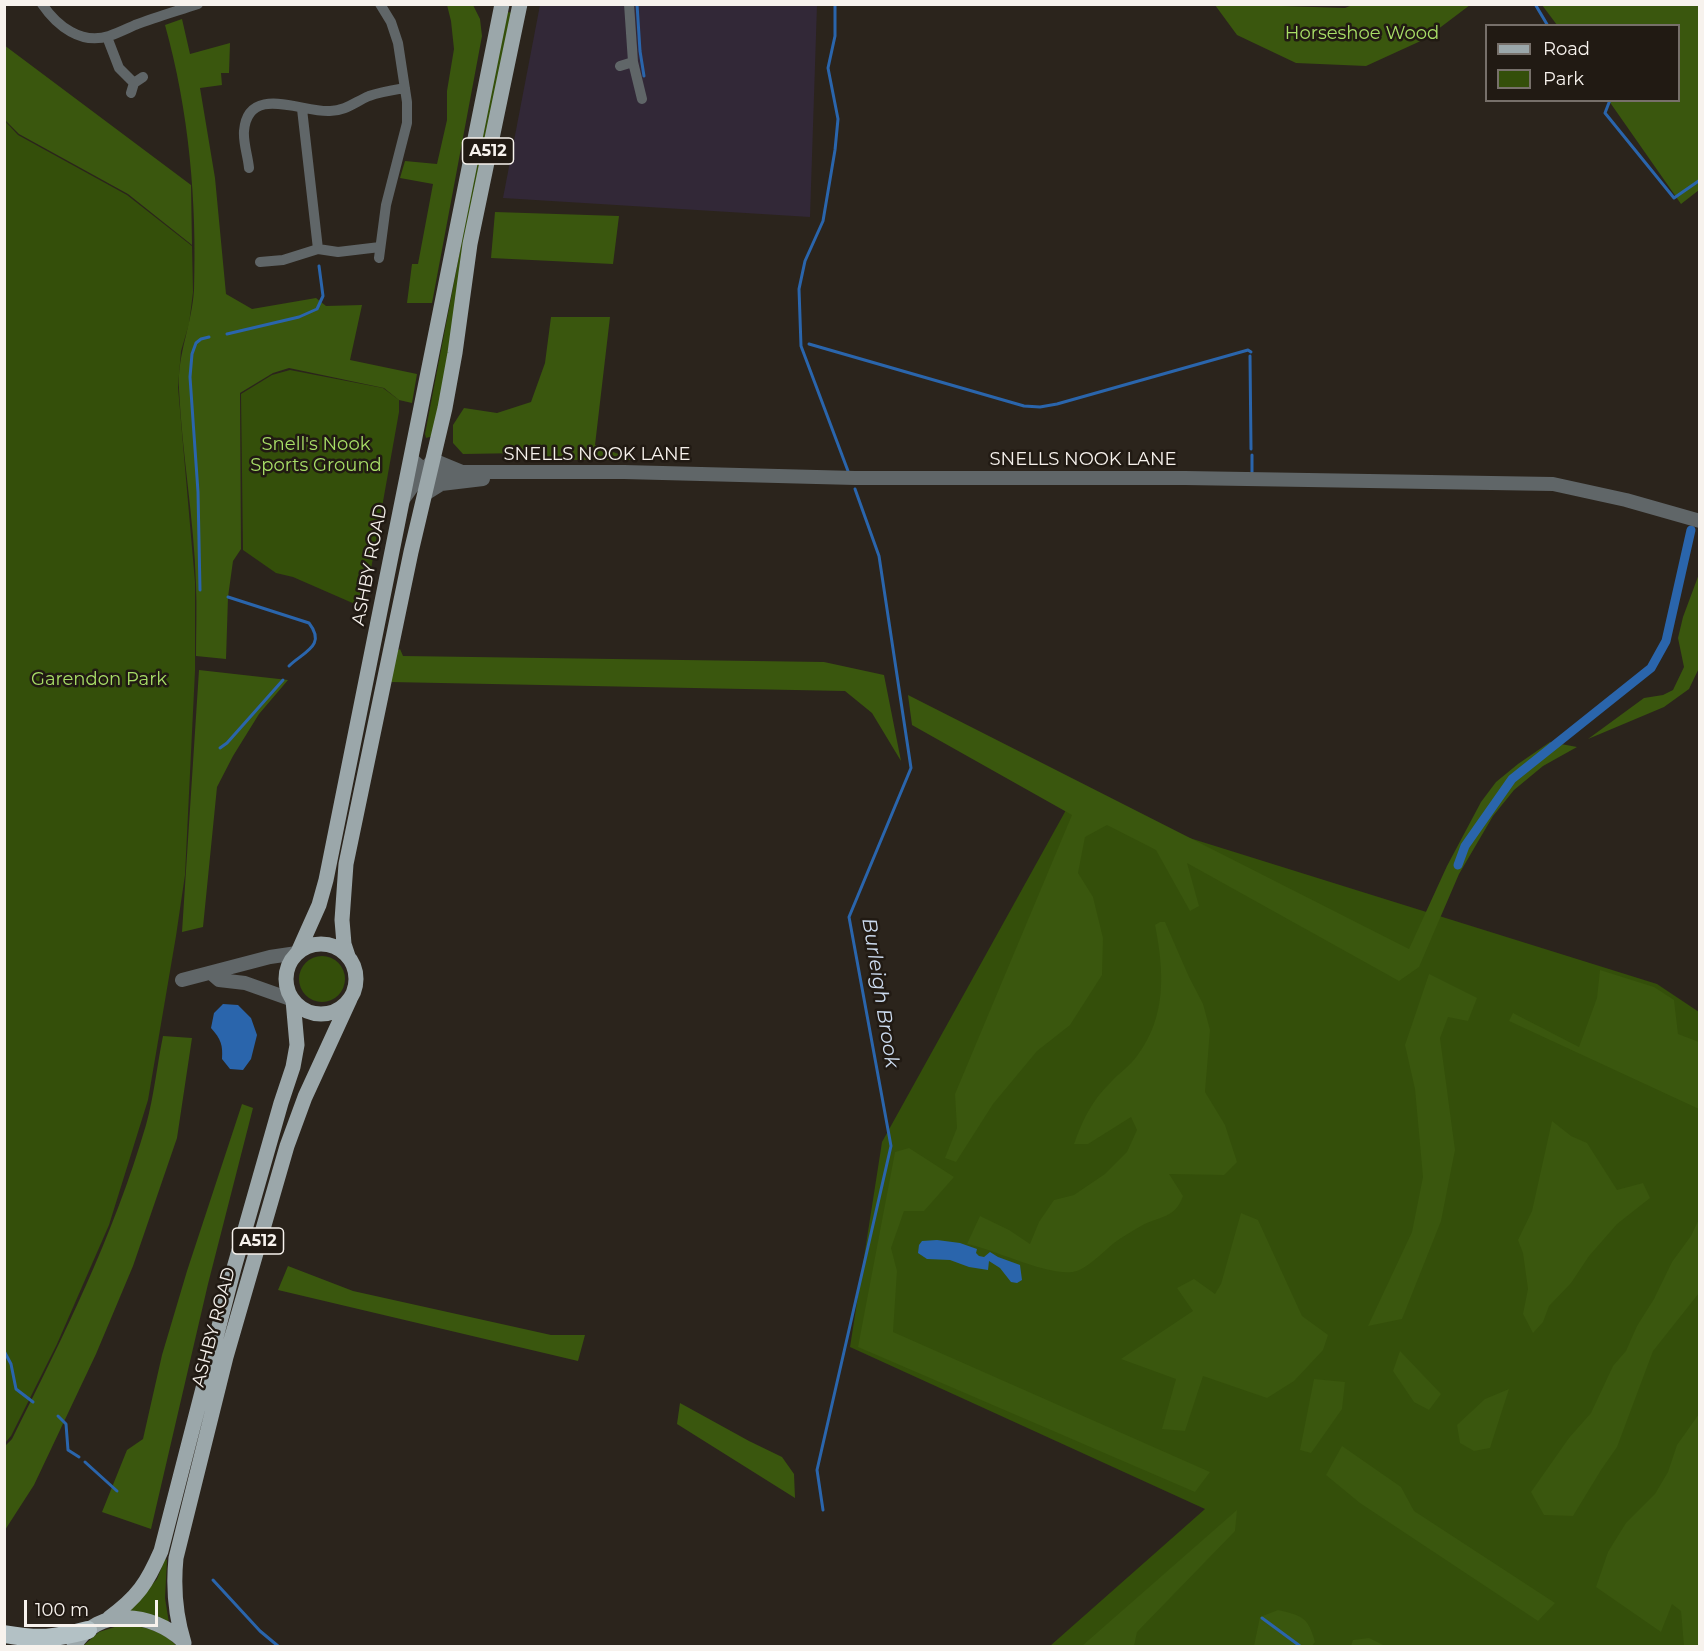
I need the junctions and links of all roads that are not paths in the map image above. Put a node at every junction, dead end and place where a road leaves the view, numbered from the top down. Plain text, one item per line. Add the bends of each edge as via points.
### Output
1 (42, 4) edge
2 (198, 4) edge
3 (380, 4) edge
4 (520, 4) edge
5 (629, 4) edge
6 (502, 5) edge
7 (107, 37) junction
8 (633, 62) junction
9 (620, 66) dead end
10 (136, 84) dead end
11 (405, 88) junction
12 (642, 99) dead end
13 (302, 109) junction
14 (251, 161) dead end
15 (318, 249) junction
16 (266, 259) dead end
17 (411, 459) junction
18 (429, 467) junction
19 (502, 473) junction
20 (424, 494) junction
21 (402, 501) junction
22 (1700, 521) edge
23 (297, 953) junction
24 (348, 956) junction
25 (211, 973) junction
26 (182, 980) dead end
27 (292, 999) junction
28 (350, 999) junction
29 (110, 1618) junction
30 (88, 1630) junction
31 (4, 1634) edge
32 (185, 1645) edge
33 (74, 1647) edge

1 - 7 street via 66,30 78,36
2 - 7 street
3 - 11 street via 398,43
4 - 18 main road, ASHBY ROAD / A512 via 470,244 441,427
5 - 8 street
6 - 17 main road, ASHBY ROAD / A512
7 - 10 street via 119,68
8 - 9 street
8 - 12 street
11 - 13 street via 380,92 340,110
11 - 15 street via 406,123 386,206 380,252
13 - 14 street via 271,102 252,112 244,132
13 - 15 street
15 - 16 street via 283,260
17 - 18 street, SNELLS NOOK LANE
17 - 21 main road, ASHBY ROAD / A512
18 - 19 street, SNELLS NOOK LANE
18 - 20 main road, ASHBY ROAD / A512
18 - 21 street
19 - 20 street via 441,484
19 - 22 street, SNELLS NOOK LANE via 1553,484
20 - 24 main road, ASHBY ROAD / A512 via 346,864 342,920
21 - 23 main road, ASHBY ROAD / A512 via 326,880
23 - 24 main road via 324,943 338,947
23 - 25 street
23 - 27 main road via 286,972
24 - 28 main road via 357,979
25 - 26 street
25 - 27 street via 219,980 245,983
27 - 28 main road via 308,1011 326,1014
27 - 29 main road, ASHBY ROAD / A512 via 297,1045 293,1067 231,1279 161,1551 143,1587
28 - 32 main road, ASHBY ROAD / A512 via 287,1146 226,1357 176,1558 176,1618
29 - 30 main road, ASHBY ROAD
29 - 32 main road via 159,1624
30 - 31 highway via 52,1639
30 - 33 main road

